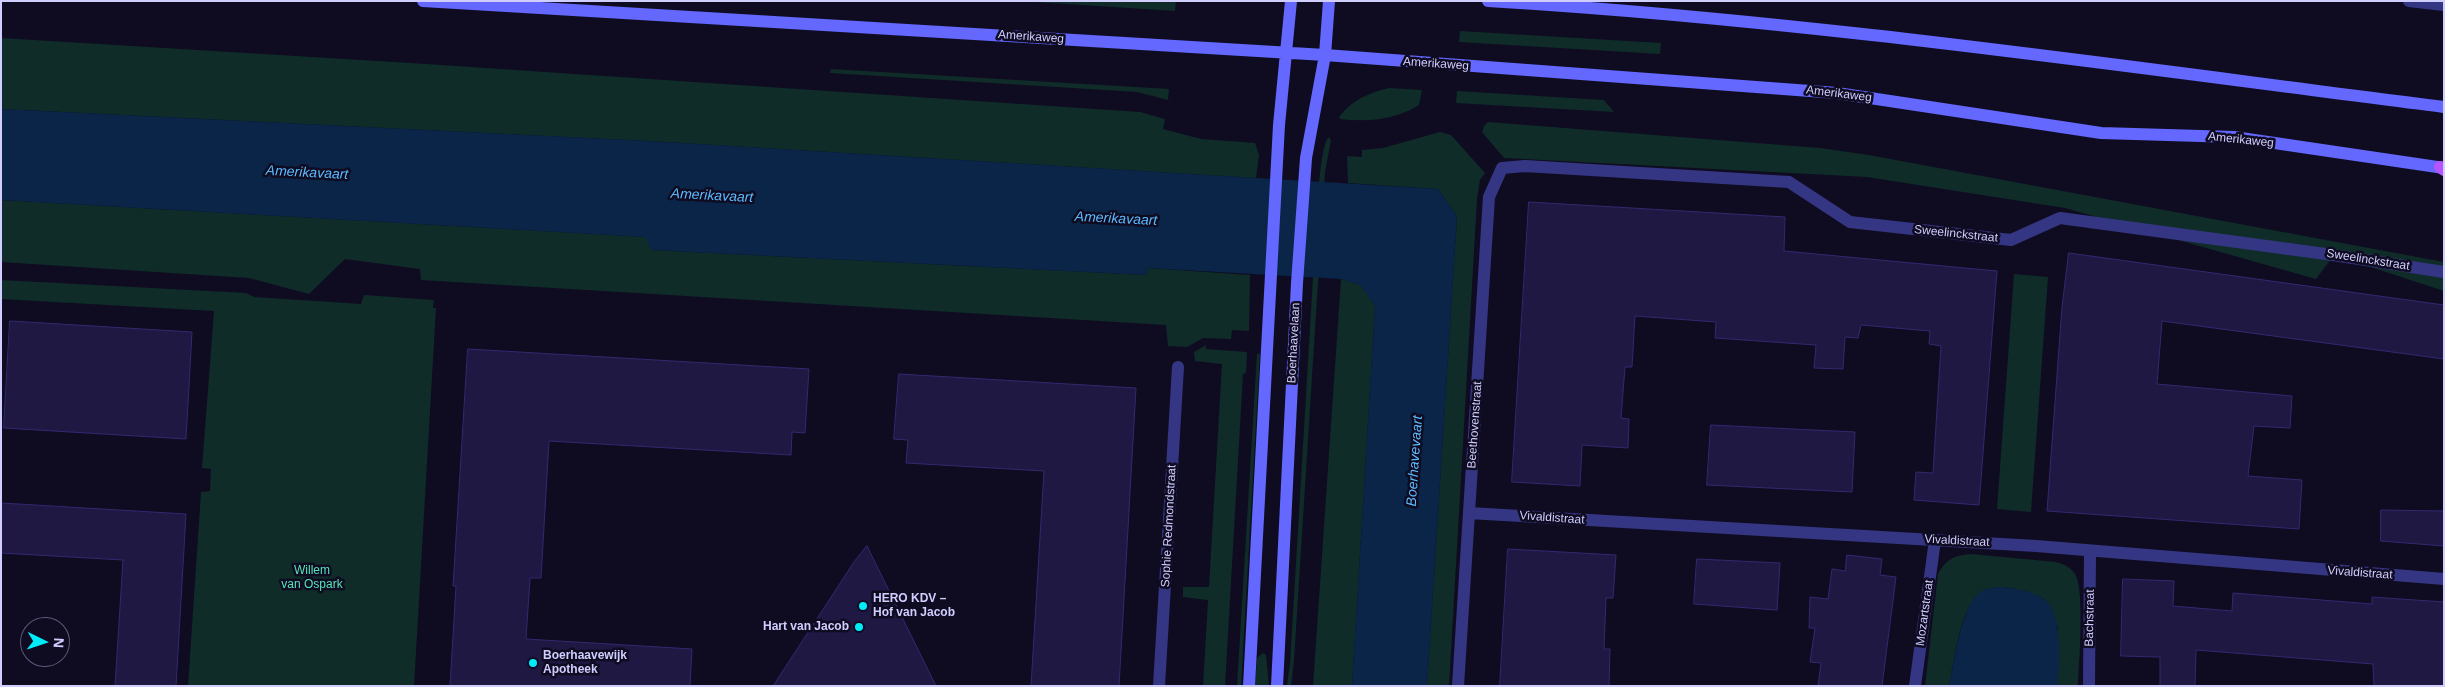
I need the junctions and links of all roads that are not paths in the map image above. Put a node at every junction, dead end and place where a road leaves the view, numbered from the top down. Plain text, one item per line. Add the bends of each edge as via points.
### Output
1 (423, 1) edge
2 (1291, 1) edge
3 (1330, 1) edge
4 (1488, 1) edge
5 (2409, 1) edge
6 (2444, 5) edge
7 (1285, 53) junction
8 (1325, 55) junction
9 (2444, 107) edge
10 (1502, 168) joint
11 (2442, 168) edge
12 (2444, 272) edge
13 (1178, 367) dead end
14 (1469, 513) junction
15 (1934, 540) junction
16 (2090, 550) junction
17 (2444, 579) edge
18 (1159, 686) edge
19 (1249, 686) edge
20 (1277, 686) edge
21 (1458, 686) edge
22 (1915, 686) edge
23 (2089, 686) edge

1 - 7 main road, Amerikaweg
2 - 7 main road
3 - 8 main road, Boerhaavelaan
4 - 9 main road via 1671,14 1944,44
5 - 6 street
7 - 8 main road, Amerikaweg
7 - 19 main road
8 - 11 main road, Amerikaweg via 1837,93 2101,133 2234,136
8 - 20 main road, Boerhaavelaan via 1306,172 1297,283
10 - 12 street, Sweelinckstraat via 1525,166 1789,182 1850,222 2011,240 2060,218
10 - 14 street, Beethovenstraat via 1489,197
13 - 18 street, Sophie Redmondstraat
14 - 15 street, Vivaldistraat
14 - 21 street, Beethovenstraat
15 - 16 street, Vivaldistraat
15 - 22 street, Mozartstraat
16 - 17 street, Vivaldistraat
16 - 23 street, Bachstraat

